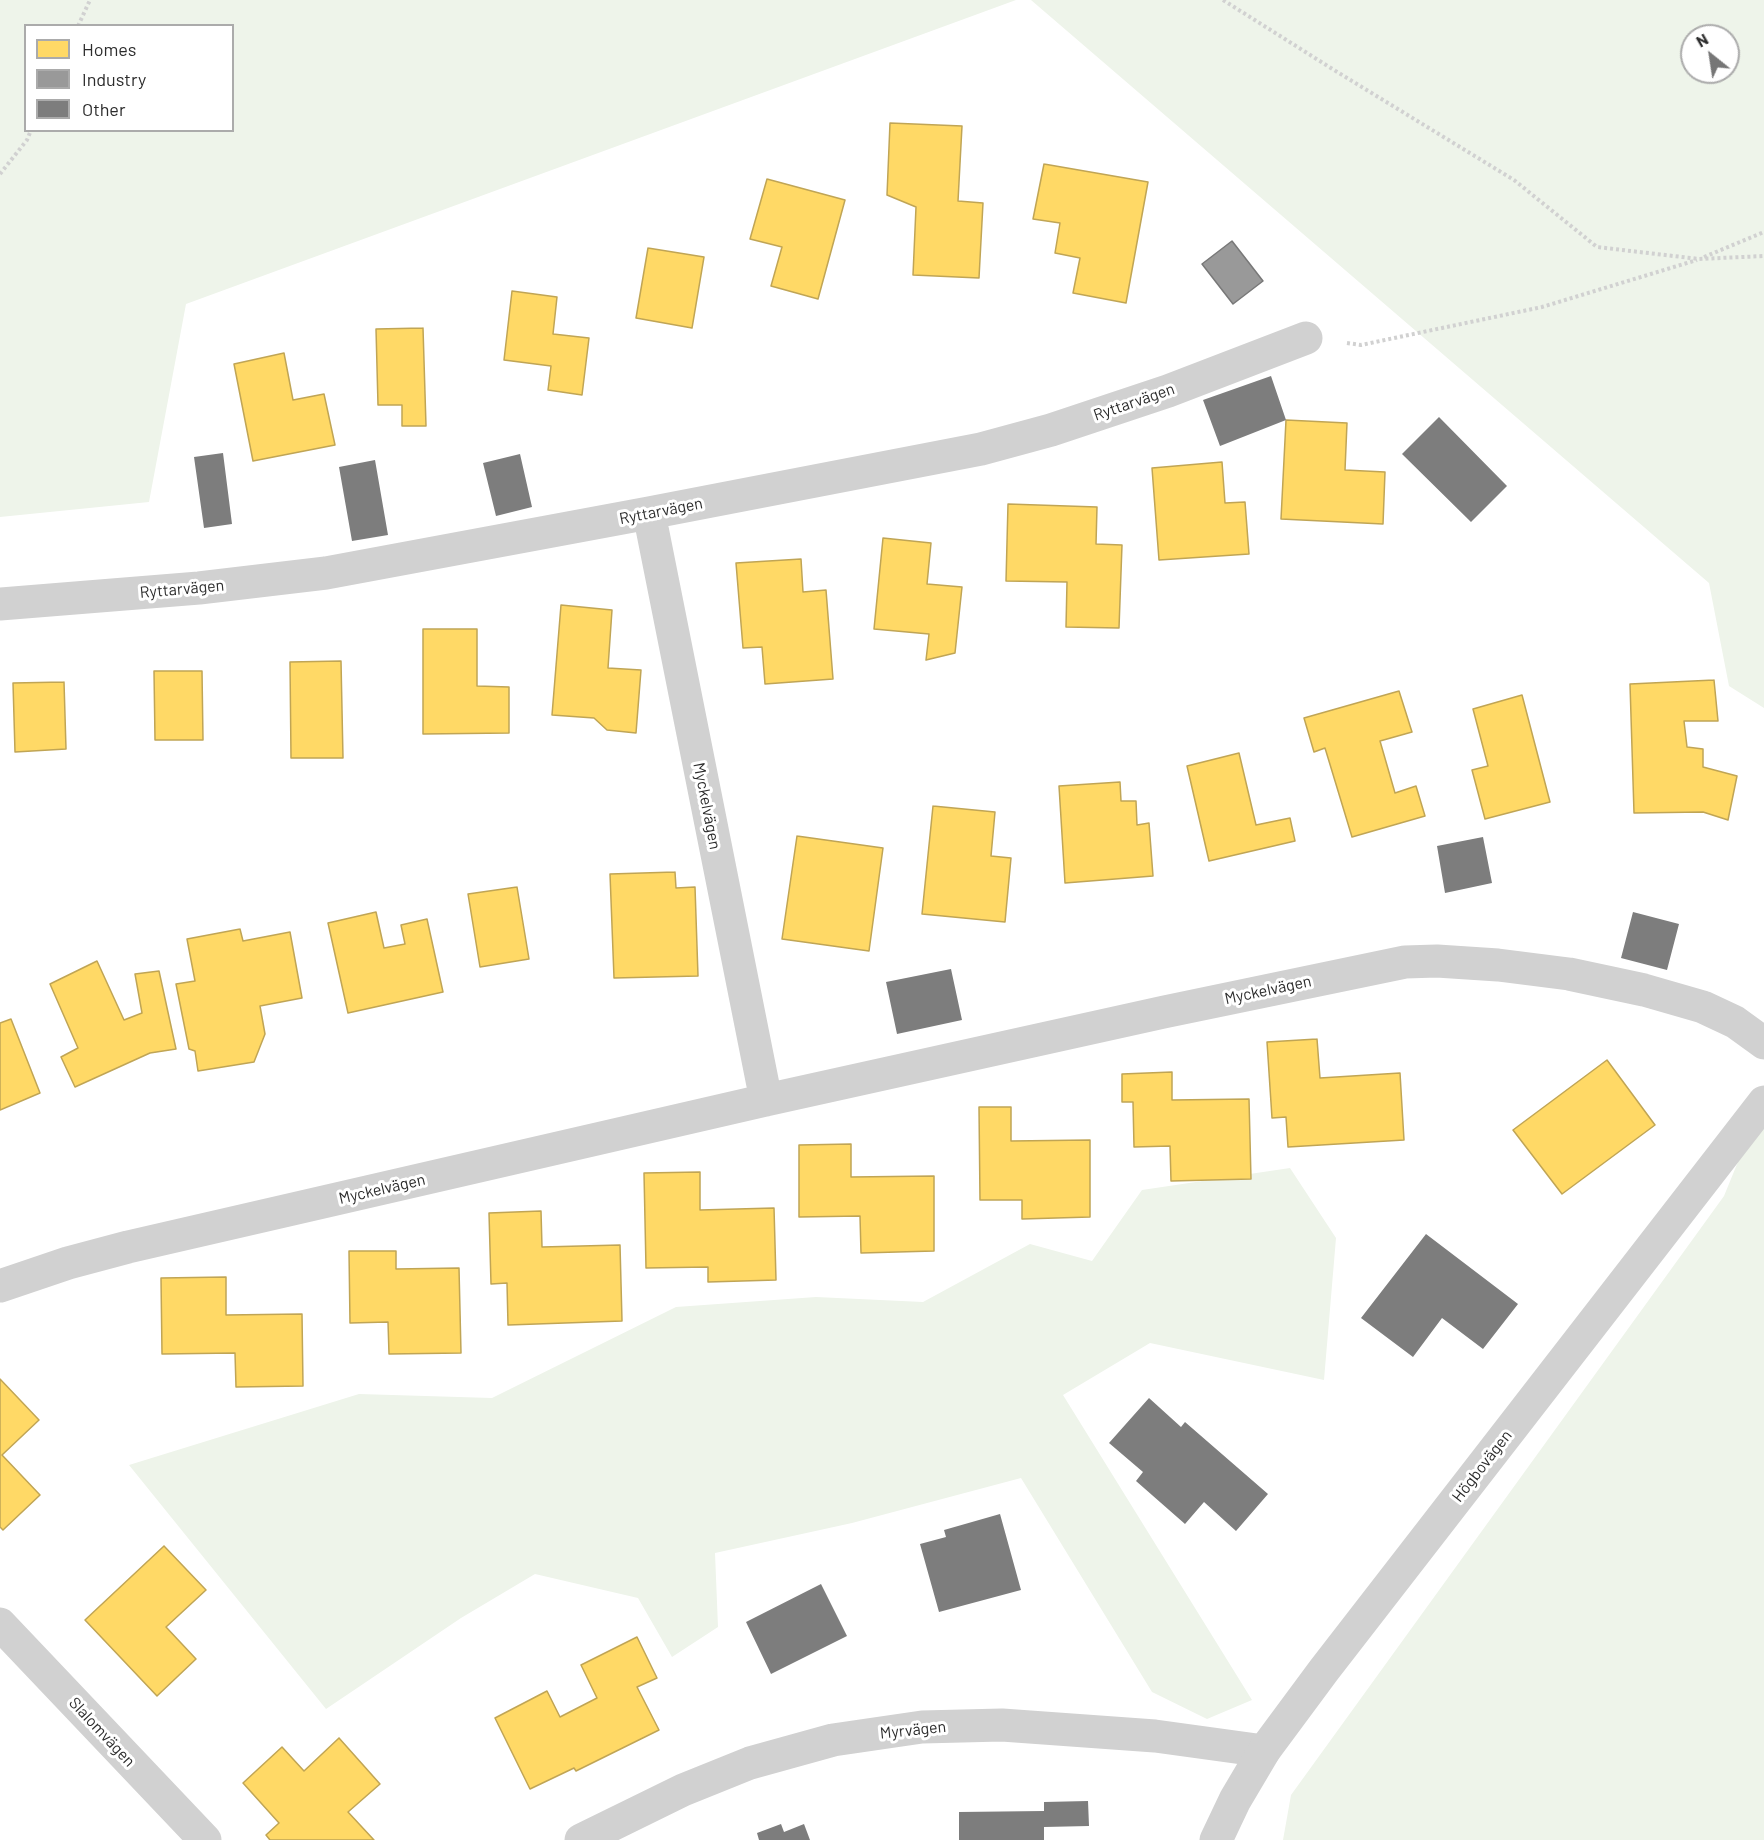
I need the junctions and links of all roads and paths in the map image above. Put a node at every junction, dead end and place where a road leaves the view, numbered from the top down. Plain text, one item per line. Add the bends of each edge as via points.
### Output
1 (90, 0) edge
2 (1223, 0) edge
3 (79, 24) edge
4 (30, 132) edge
5 (0, 174) edge
6 (1764, 232) edge
7 (1764, 256) edge
8 (1699, 259) junction
9 (1306, 338) joint
10 (649, 513) junction
11 (0, 604) edge
12 (1764, 1042) edge
13 (766, 1100) junction
14 (1764, 1102) edge
15 (0, 1286) edge
16 (0, 1624) edge
17 (1264, 1751) junction
18 (205, 1840) edge
19 (581, 1840) edge
20 (1216, 1840) edge

1 - 3 path
2 - 8 path via 1514,180 1597,247
4 - 5 path
6 - 8 path
7 - 8 path
8 - 9 path via 1542,307 1361,345
9 - 10 street, Ryttarvägen via 1168,391 981,449
10 - 11 street, Ryttarvägen via 326,573
10 - 13 street, Myckelvägen
12 - 13 street, Myckelvägen via 1703,1007 1644,990 1569,974 1498,965 1405,962
13 - 15 street, Myckelvägen via 128,1247
14 - 17 street, Högbovägen
16 - 18 street, Slalomvägen
17 - 19 street, Myrvägen via 1155,1736 1002,1725 922,1727 833,1740 750,1763
17 - 20 street, Högbovägen via 1234,1800

